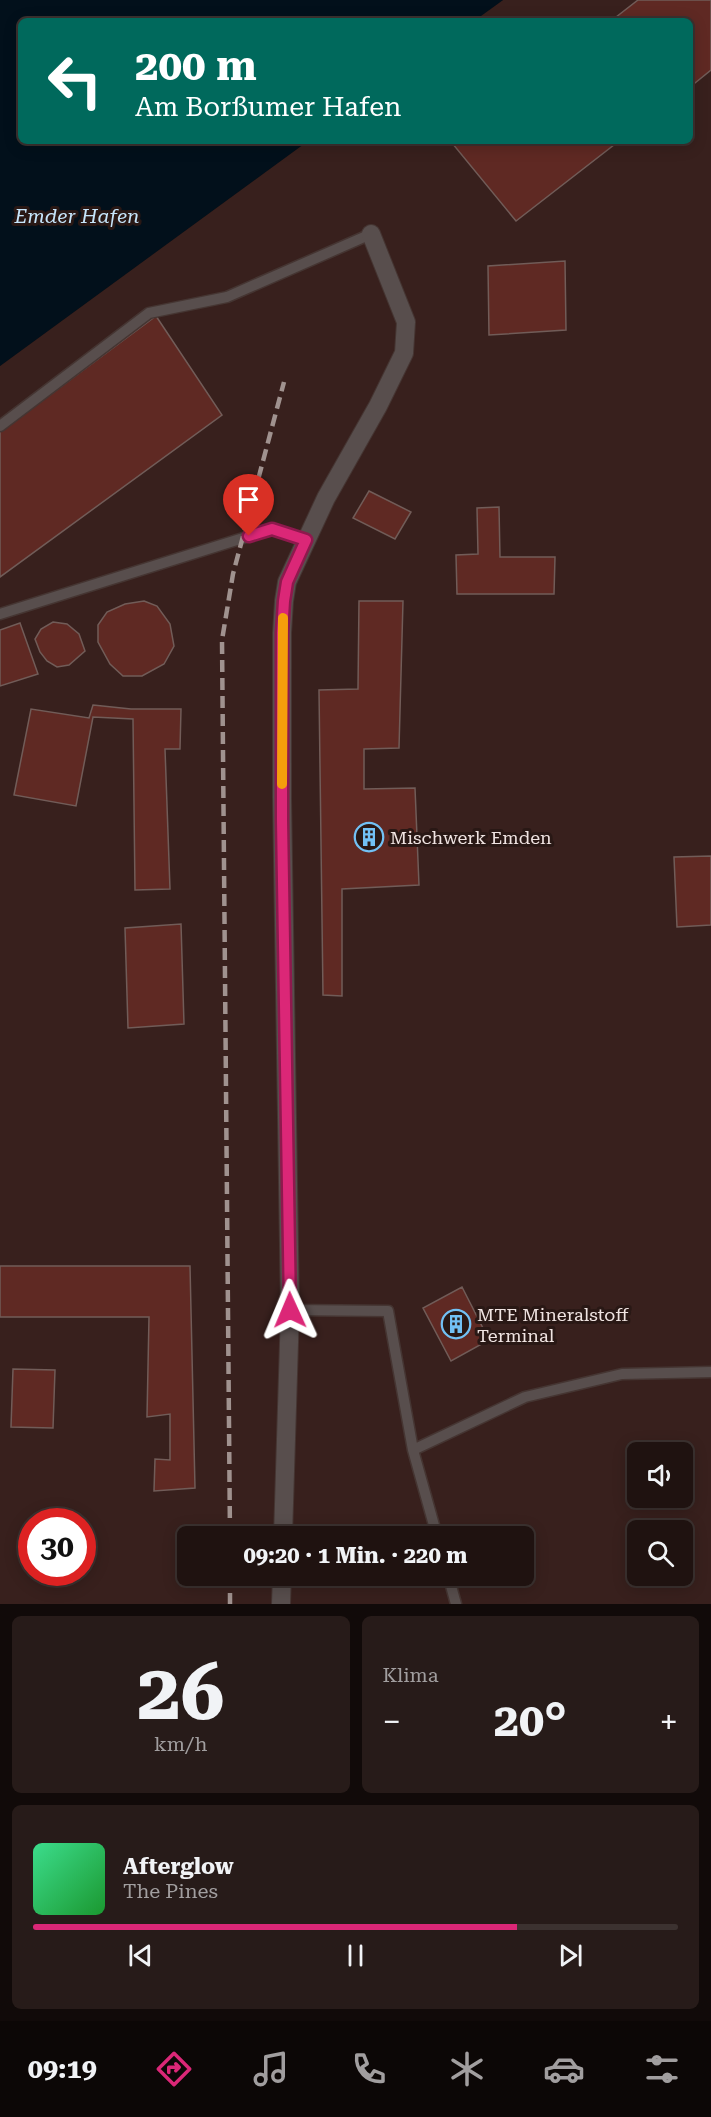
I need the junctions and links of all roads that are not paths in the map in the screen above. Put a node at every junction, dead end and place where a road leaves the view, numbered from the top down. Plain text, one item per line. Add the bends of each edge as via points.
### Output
1 (371, 234) joint
2 (0, 426) edge
3 (306, 540) junction
4 (0, 615) edge
5 (290, 1310) junction
6 (711, 1372) edge
7 (413, 1450) junction
8 (283, 1526) edge
9 (434, 1526) edge
10 (282, 1586) edge
11 (451, 1586) edge
12 (281, 1604) edge
13 (456, 1604) edge

1 - 2 lane via 227,297 149,314
1 - 3 street via 406,322 404,353
3 - 4 lane via 272,529
3 - 5 street via 287,582 282,633
5 - 7 lane via 388,1311
5 - 8 street
6 - 7 lane via 622,1374 525,1397
7 - 9 lane
10 - 12 street
11 - 13 lane

